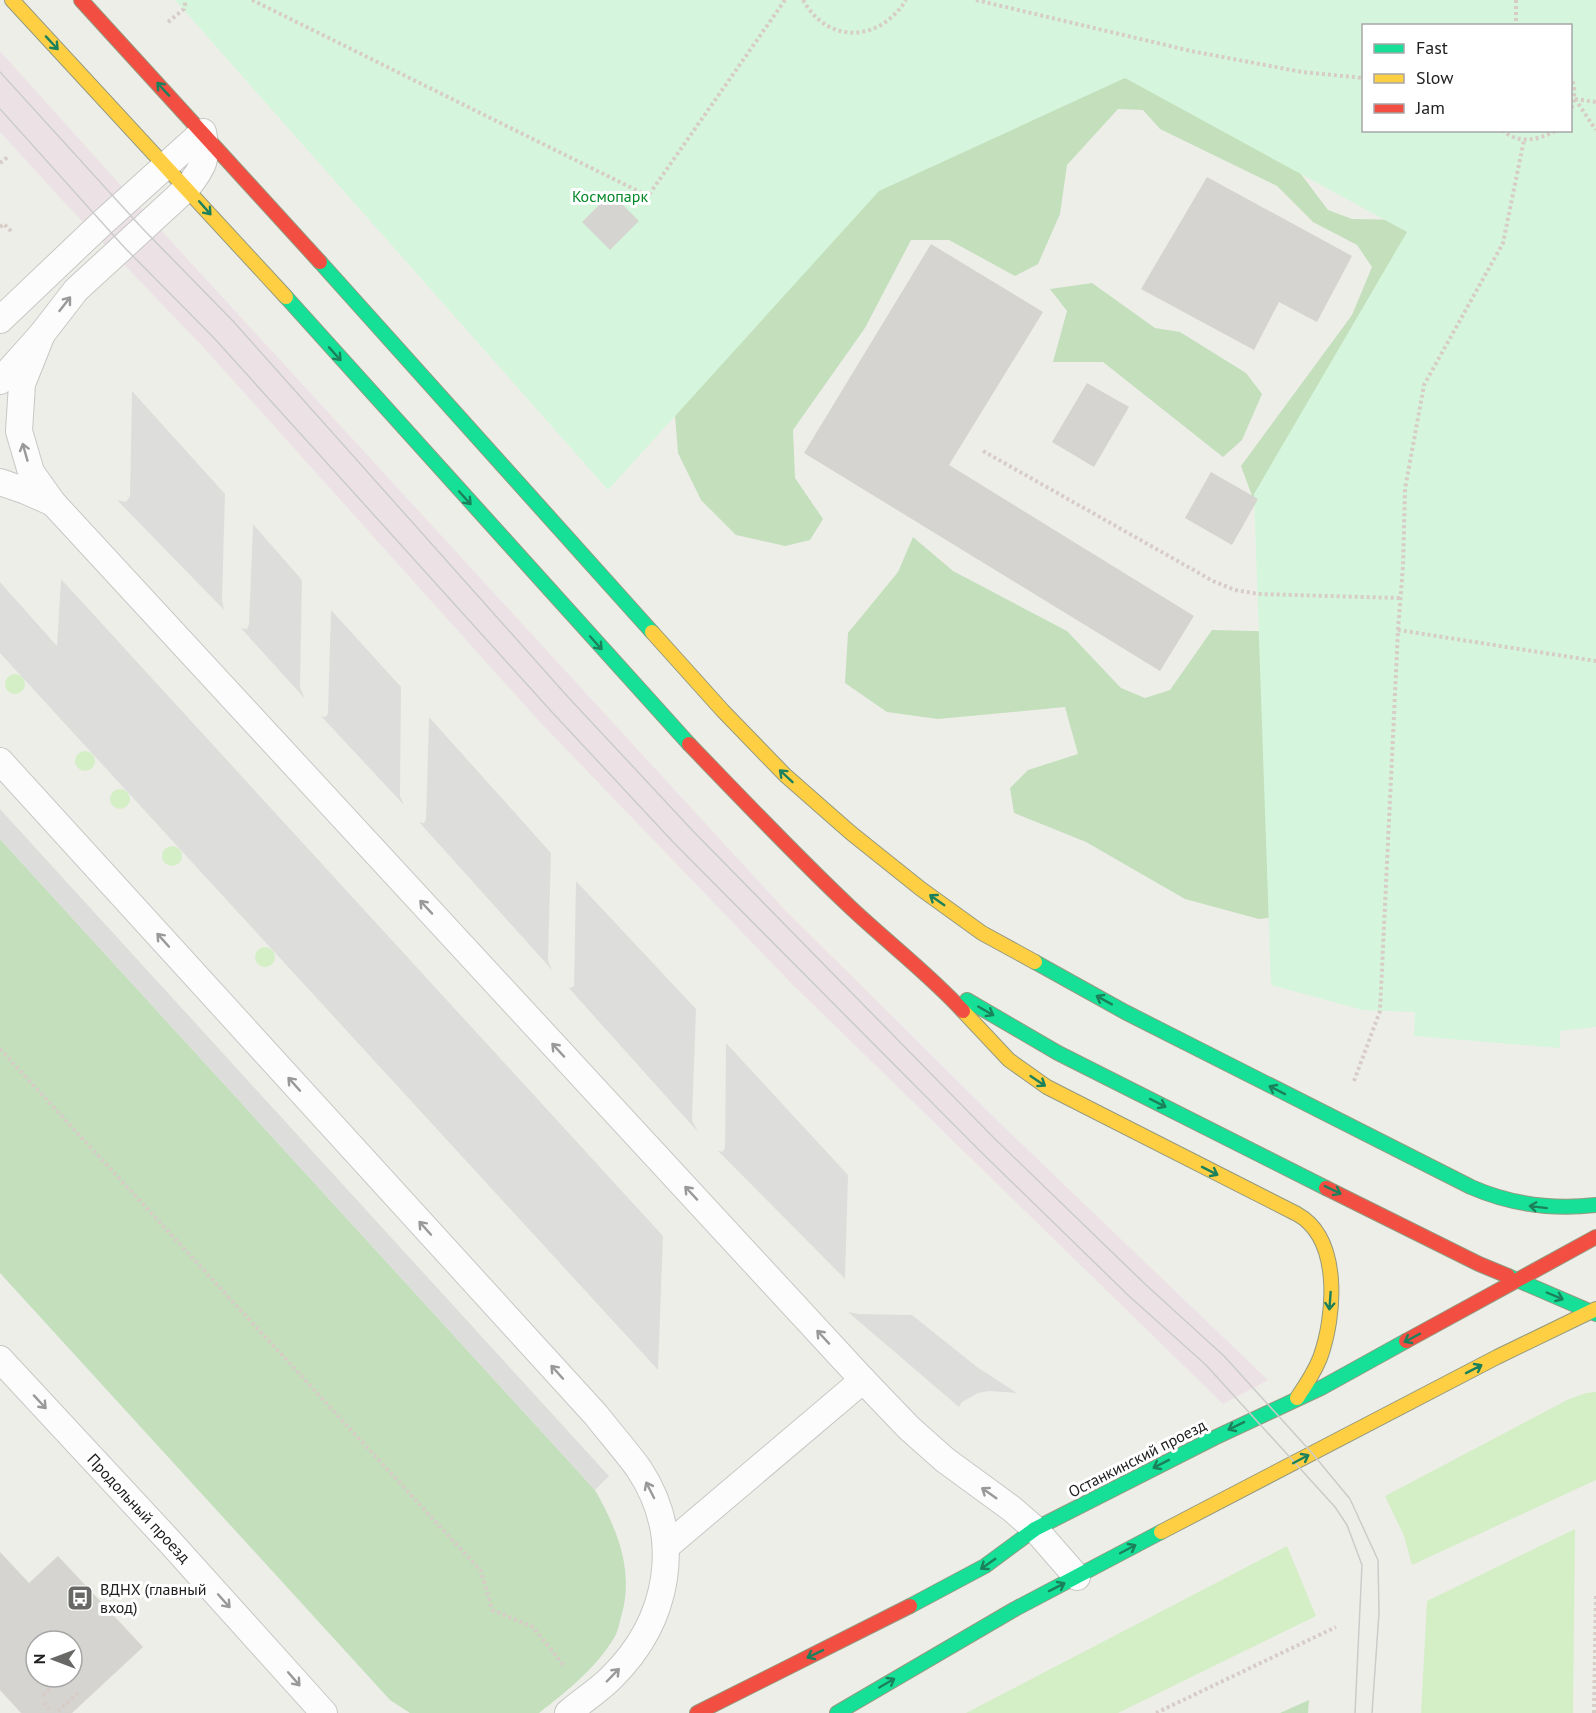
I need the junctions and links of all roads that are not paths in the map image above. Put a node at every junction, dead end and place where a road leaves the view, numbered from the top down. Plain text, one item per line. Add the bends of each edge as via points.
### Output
1 (12, 0) edge
2 (81, 0) edge
3 (203, 132) junction
4 (165, 165) junction
5 (187, 188) junction
6 (0, 320) edge
7 (42, 334) junction
8 (0, 381) edge
9 (0, 482) edge
10 (53, 503) junction
11 (0, 761) edge
12 (936, 982) junction
13 (1596, 1205) edge
14 (1596, 1238) edge
15 (1519, 1281) junction
16 (1594, 1312) edge
17 (0, 1359) edge
18 (862, 1380) junction
19 (1297, 1398) junction
20 (1035, 1529) junction
21 (667, 1546) junction
22 (1077, 1577) junction
23 (324, 1713) edge
24 (568, 1713) edge
25 (697, 1713) edge
26 (837, 1713) edge

1 -> 4 street
3 -> 2 street
3 - 4 lane
3 - 5 lane via 207,150 201,170
13 -> 3 street via 1542,1208 1492,1197 1462,1183 1115,1007 982,933 921,889 784,775 723,711
4 - 5 street
4 - 6 lane
7 -> 5 lane via 76,290
5 -> 12 street via 686,741 810,869
7 - 8 lane
10 -> 7 lane via 31,472 19,431 22,384
9 - 10 lane
18 -> 10 lane
21 -> 11 lane via 658,1508 639,1470 596,1415
12 -> 15 street via 1058,1053
12 -> 19 street via 1009,1060 1047,1087 1307,1221 1319,1237 1328,1261 1329,1322 1322,1353
14 - 15 street, Останкинский проезд
15 -> 16 street
15 -> 19 street, Останкинский проезд
22 -> 16 street via 1486,1362
17 -> 23 lane, Продольный проезд
20 -> 18 lane via 945,1460
18 - 21 lane
19 -> 20 street, Останкинский проезд
20 - 22 lane
20 -> 25 street, Останкинский проезд via 960,1581
24 -> 21 lane via 610,1679 644,1634 658,1608
26 -> 22 street

